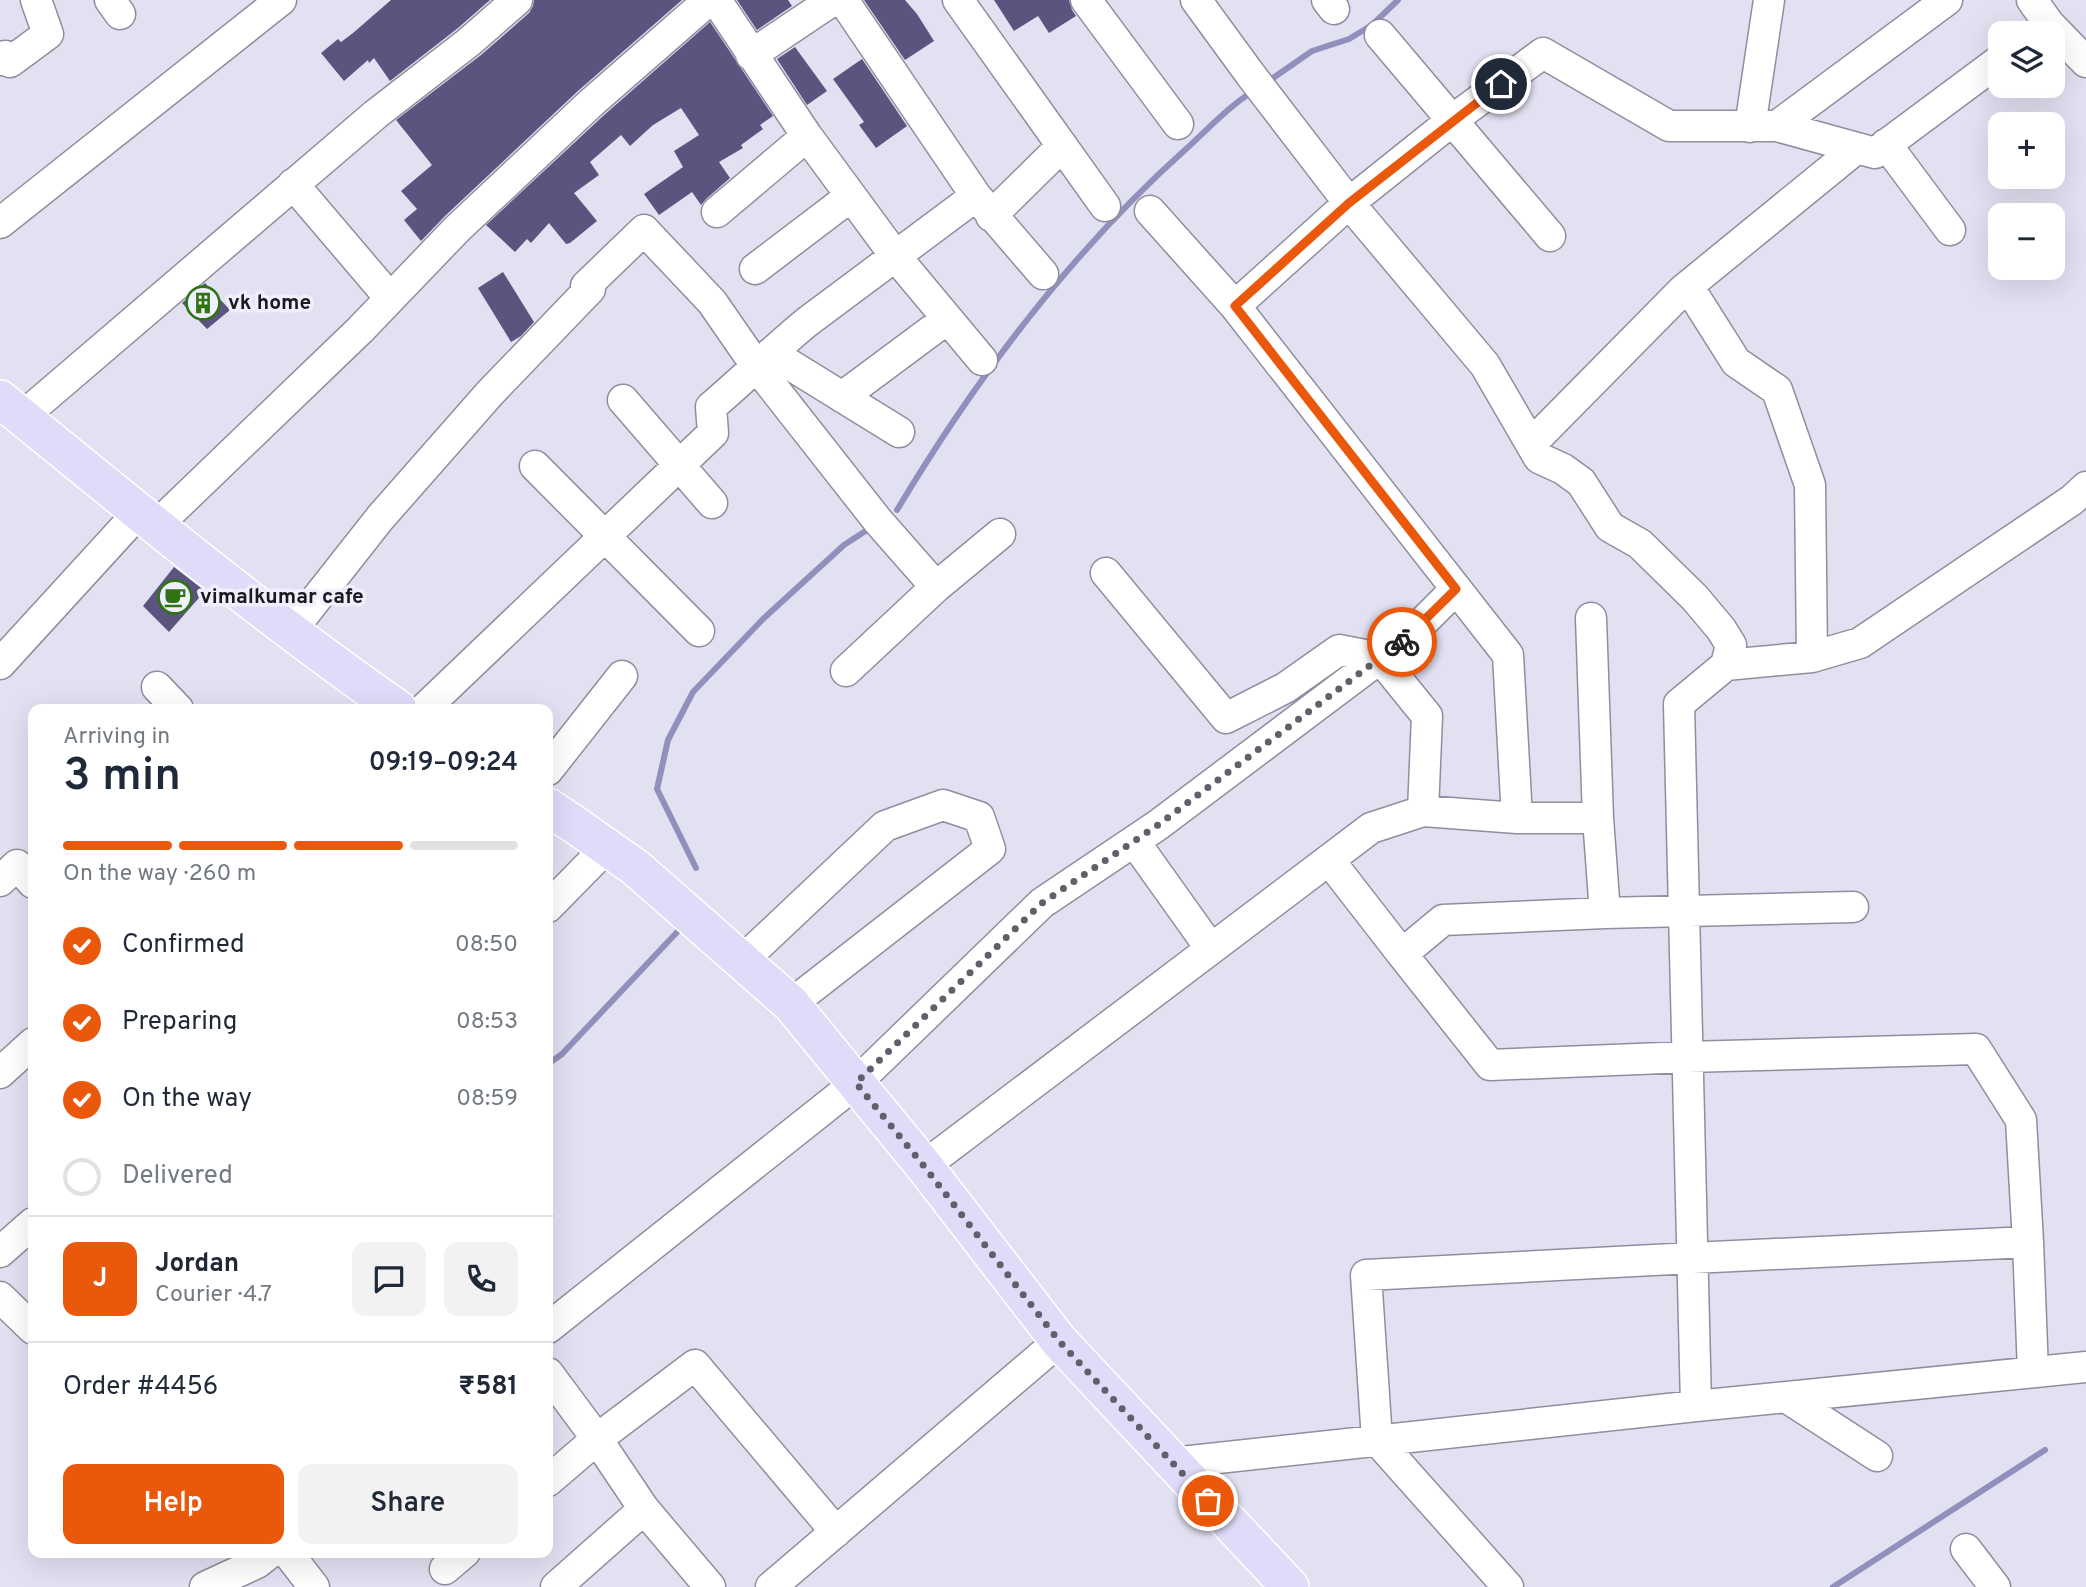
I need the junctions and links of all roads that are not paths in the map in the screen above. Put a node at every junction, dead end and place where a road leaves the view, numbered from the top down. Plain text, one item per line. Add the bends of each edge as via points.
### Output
1 (36, 0) edge
2 (281, 0) edge
3 (516, 0) edge
4 (709, 0) edge
5 (716, 0) edge
6 (833, 0) edge
7 (843, 0) edge
8 (958, 0) edge
9 (1086, 0) edge
10 (1196, 0) edge
11 (1769, 0) edge
12 (1947, 0) edge
13 (2039, 19) edge
14 (1380, 35) dead end
15 (751, 55) junction
16 (0, 60) edge
17 (2086, 62) edge
18 (1988, 69) edge
19 (1453, 121) junction
20 (1178, 124) dead end
21 (1764, 126) junction
22 (807, 136) junction
23 (1886, 144) junction
24 (1062, 146) junction
25 (1857, 148) junction
26 (293, 184) junction
27 (851, 196) junction
28 (1349, 203) junction
29 (983, 206) junction
30 (1105, 206) dead end
31 (1150, 211) dead end
32 (717, 212) dead end
33 (0, 223) edge
34 (1950, 230) dead end
35 (1550, 236) dead end
36 (896, 257) junction
37 (755, 269) dead end
38 (1043, 274) dead end
39 (1688, 286) junction
40 (390, 298) junction
41 (1235, 306) junction
42 (947, 318) junction
43 (764, 360) junction
44 (982, 360) dead end
45 (842, 397) junction
46 (624, 400) dead end
47 (7, 407) edge
48 (899, 432) dead end
49 (1531, 444) junction
50 (679, 465) junction
51 (535, 466) dead end
52 (2086, 487) edge
53 (712, 503) dead end
54 (147, 519) junction
55 (1000, 534) dead end
56 (605, 536) junction
57 (1107, 573) dead end
58 (936, 587) junction
59 (1456, 589) junction
60 (1591, 618) dead end
61 (291, 631) junction
62 (699, 631) dead end
63 (1812, 657) junction
64 (1380, 658) junction
65 (0, 664) edge
66 (1726, 665) junction
67 (846, 671) dead end
68 (622, 676) dead end
69 (157, 687) dead end
70 (173, 704) edge
71 (394, 704) edge
72 (405, 704) edge
73 (553, 764) edge
74 (553, 810) edge
75 (1423, 811) junction
76 (1517, 818) junction
77 (1598, 818) junction
78 (1134, 841) junction
79 (607, 847) junction
80 (1329, 860) junction
81 (553, 901) edge
82 (1853, 907) dead end
83 (1683, 912) junction
84 (1605, 913) junction
85 (1211, 949) junction
86 (1402, 954) junction
87 (742, 961) junction
88 (791, 1004) junction
89 (28, 1048) edge
90 (1687, 1057) junction
91 (0, 1073) edge
92 (856, 1083) junction
93 (924, 1166) junction
94 (28, 1227) edge
95 (2028, 1242) junction
96 (0, 1252) edge
97 (1692, 1258) junction
98 (0, 1297) edge
99 (28, 1324) edge
100 (553, 1324) edge
101 (1059, 1341) junction
102 (2086, 1367) edge
103 (2033, 1372) junction
104 (553, 1380) edge
105 (1786, 1397) junction
106 (1696, 1406) junction
107 (597, 1438) junction
108 (1377, 1440) junction
109 (1877, 1456) dead end
110 (1172, 1462) junction
111 (553, 1477) edge
112 (644, 1509) junction
113 (836, 1532) junction
114 (1966, 1549) dead end
115 (263, 1558) edge
116 (291, 1558) edge
117 (1276, 1582) edge
118 (205, 1587) edge
119 (314, 1587) edge
120 (556, 1587) edge
121 (710, 1587) edge
122 (771, 1587) edge
123 (1508, 1587) edge
124 (1995, 1587) edge

1 - 16 street via 48,34 10,62 5,56
2 - 33 street
3 - 26 street
4 - 40 street via 591,103
5 - 15 street
6 - 15 street
7 - 29 street
8 - 24 street
9 - 20 street
10 - 28 street
11 - 21 street
12 - 21 street
13 - 17 street
14 - 19 street
15 - 22 street
18 - 23 street
19 - 21 street via 1543,52 1669,125
19 - 28 street
19 - 35 street
21 - 25 street
22 - 27 street
22 - 32 street
23 - 25 street via 1875,153
23 - 34 street
24 - 29 street
24 - 30 street
25 - 39 street
26 - 40 street
26 - 47 street
27 - 36 street
27 - 37 street
28 - 41 street
28 - 49 street via 1485,365
29 - 36 street
29 - 38 street
31 - 41 street
36 - 42 street
36 - 43 street via 807,322
39 - 49 street
39 - 63 street via 1736,362 1777,390 1810,485
40 - 54 street
41 - 59 street
42 - 44 street
42 - 45 street
43 - 45 street
43 - 50 street via 711,407 713,433
43 - 58 street via 878,521
43 - 61 street via 644,230 586,286 590,289 490,393 380,518
45 - 48 street
46 - 50 street
47 - 54 main road
49 - 66 street via 1539,458 1581,482 1610,527 1640,544 1695,598 1731,645
50 - 53 street
50 - 56 street
51 - 56 street
52 - 63 street via 1860,643
54 - 61 main road
54 - 65 street
55 - 58 street
56 - 62 street
56 - 72 street
57 - 64 street via 1226,718 1285,688 1339,650
58 - 67 street
59 - 64 street via 1393,652
59 - 76 street via 1508,655
60 - 77 street
61 - 71 main road
63 - 66 street
64 - 75 street via 1427,716
64 - 78 street
66 - 83 street via 1679,704
68 - 73 street
69 - 70 street
74 - 79 main road
75 - 76 street
75 - 80 street via 1371,828
76 - 77 street
77 - 84 street
78 - 85 street
78 - 92 street via 1042,903
79 - 81 street
79 - 87 main road
80 - 85 street
80 - 86 street
82 - 83 street
83 - 84 street
83 - 90 street
84 - 86 street via 1443,920
85 - 93 street
86 - 90 street via 1490,1065
87 - 88 main road
87 - 88 street via 885,826 943,805 979,817 990,849
88 - 92 main road
89 - 91 street
90 - 95 street via 1976,1049 2021,1120
90 - 97 street
92 - 93 main road
92 - 100 street
93 - 101 main road
94 - 96 street
95 - 97 street
95 - 103 street
97 - 106 street
97 - 108 street via 1366,1275
98 - 99 street
101 - 110 main road
101 - 113 street
102 - 103 street
103 - 105 street
104 - 107 street
105 - 106 street
105 - 109 street
106 - 108 street
107 - 111 street
107 - 112 street
107 - 113 street via 695,1366
108 - 110 street
108 - 123 street
110 - 117 main road
112 - 120 street
112 - 121 street
113 - 122 street
114 - 124 street
115 - 118 street
116 - 119 street

